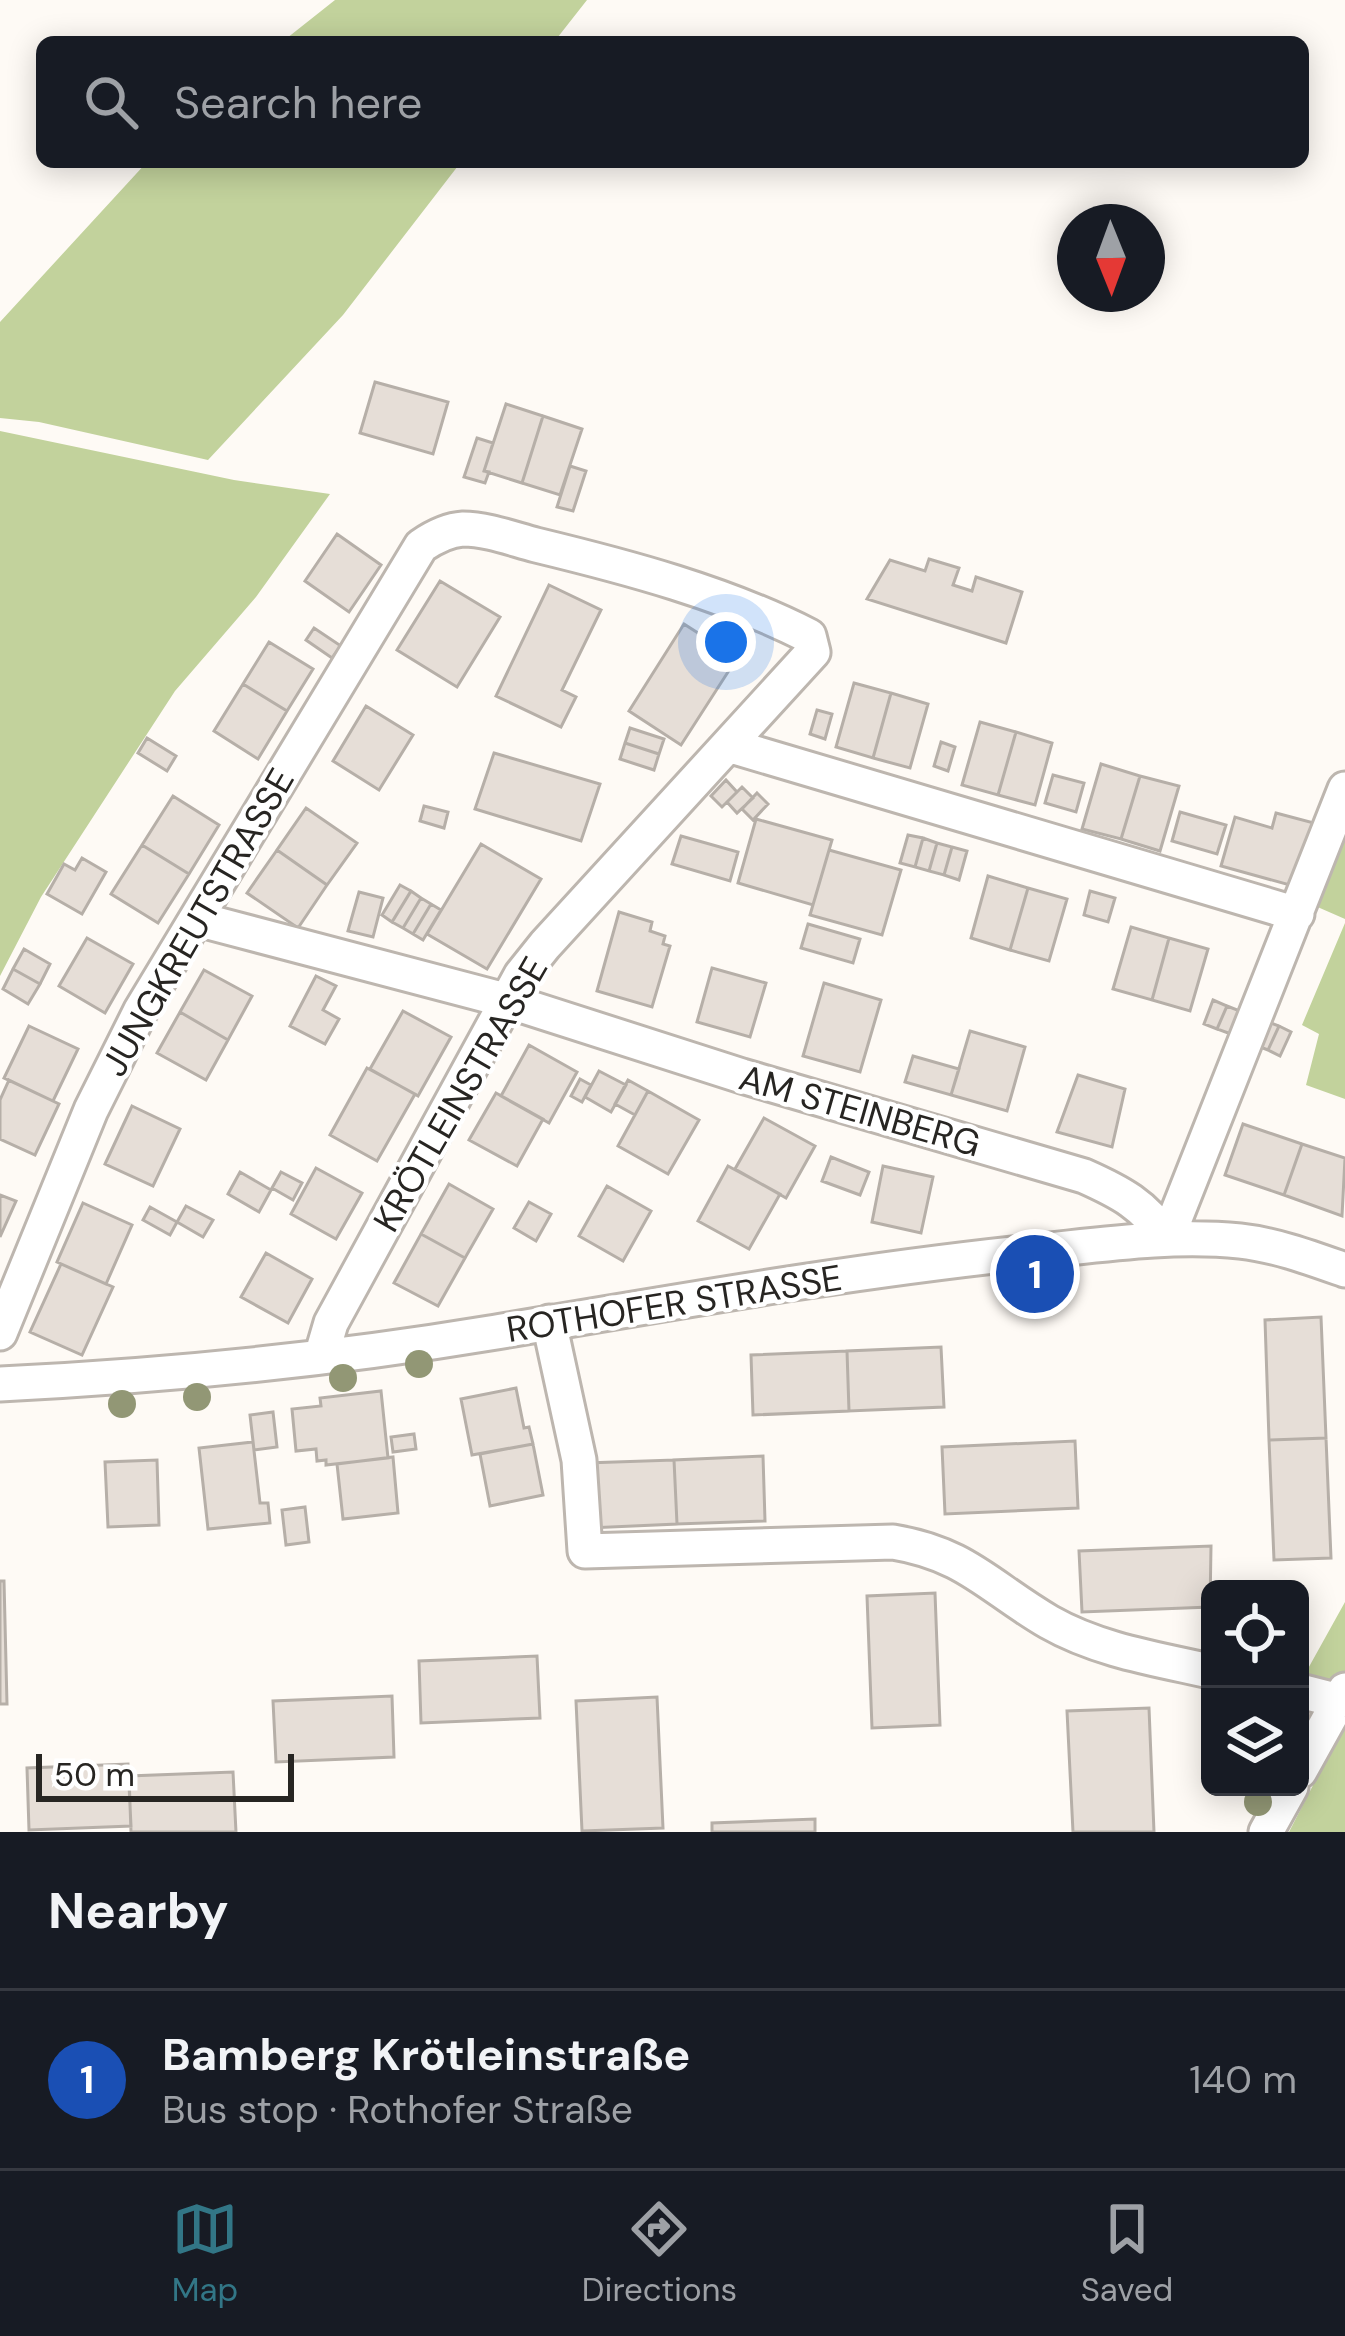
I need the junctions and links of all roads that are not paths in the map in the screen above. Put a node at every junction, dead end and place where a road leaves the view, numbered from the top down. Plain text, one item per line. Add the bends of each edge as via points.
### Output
1 (437, 534) joint
2 (728, 746) junction
3 (1345, 789) edge
4 (1297, 914) junction
5 (197, 919) junction
6 (505, 1000) junction
7 (1167, 1239) junction
8 (1345, 1270) edge
9 (549, 1322) junction
10 (0, 1333) edge
11 (321, 1357) junction
12 (0, 1384) edge
13 (1201, 1669) edge
14 (1309, 1691) edge
15 (1342, 1695) edge
16 (1309, 1755) edge
17 (1286, 1796) edge
18 (1267, 1832) edge

1 - 2 street, KRÖTLEINSTRASSE via 463,530 588,558 809,636 813,652
1 - 5 street, JUNGKREUTSTRASSE via 369,626
2 - 4 street
2 - 6 street, KRÖTLEINSTRASSE via 544,945
3 - 4 street
4 - 7 street
5 - 6 street, AM STEINBERG
5 - 10 street, JUNGKREUTSTRASSE via 91,1110
6 - 7 street, AM STEINBERG via 1084,1176 1126,1195
6 - 11 street, KRÖTLEINSTRASSE via 331,1323
7 - 8 street, ROTHOFER STRASSE via 1242,1241
7 - 9 street, ROTHOFER STRASSE via 882,1270
9 - 11 street, ROTHOFER STRASSE
9 - 13 street via 579,1460 585,1552 893,1541 932,1548 1071,1632
11 - 12 street, ROTHOFER STRASSE
14 - 15 street
15 - 16 street
17 - 18 street

